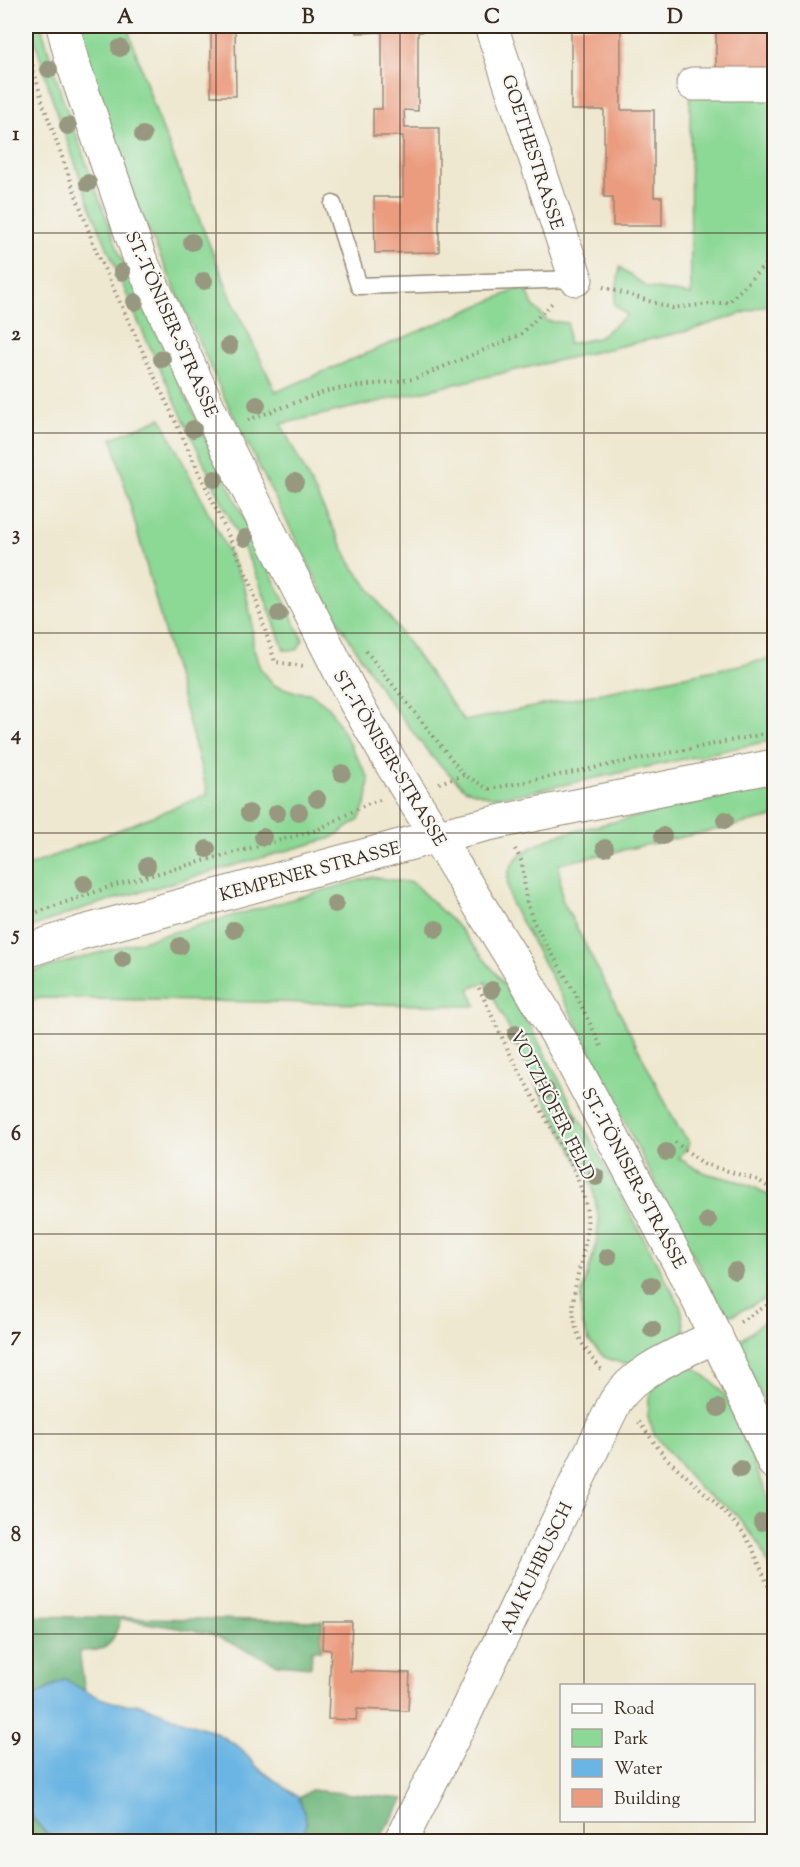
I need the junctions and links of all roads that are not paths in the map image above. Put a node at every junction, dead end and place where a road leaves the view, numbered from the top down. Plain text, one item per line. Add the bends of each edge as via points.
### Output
1 (63, 26) edge
2 (491, 26) edge
3 (693, 84) dead end
4 (774, 84) edge
5 (333, 204) dead end
6 (576, 279) joint
7 (774, 766) edge
8 (436, 836) junction
9 (26, 951) edge
10 (735, 1328) junction
11 (774, 1463) edge
12 (400, 1842) edge

1 - 8 main road, ST.-TÖNISER-STRASSE via 140,259 227,448 356,703
2 - 6 main road, GOETHESTRASSE
3 - 4 main road
5 - 6 lane via 359,286
7 - 8 main road, KEMPENER STRASSE
8 - 9 main road, KEMPENER STRASSE
8 - 10 main road, ST.-TÖNISER-STRASSE via 560,1039 671,1246
10 - 11 main road, ST.-TÖNISER-STRASSE
10 - 12 main road, AM KUHBUSCH via 640,1376 620,1395

